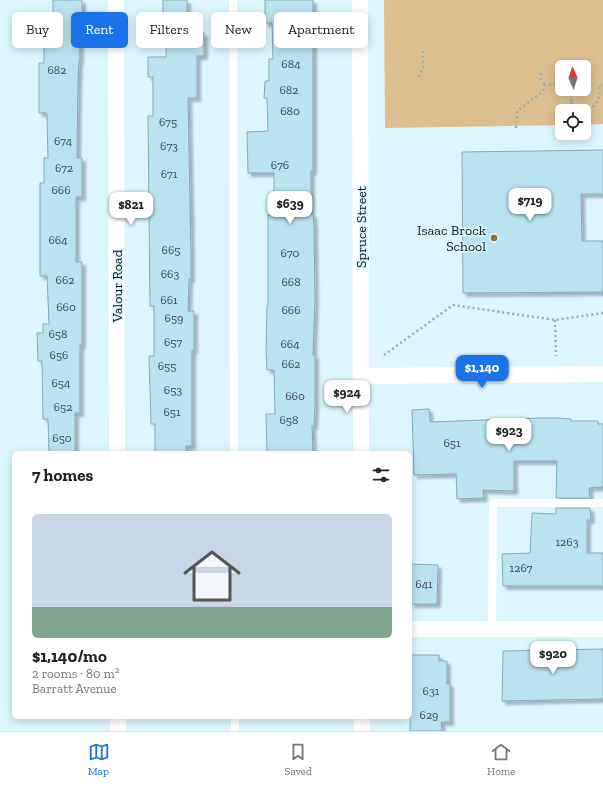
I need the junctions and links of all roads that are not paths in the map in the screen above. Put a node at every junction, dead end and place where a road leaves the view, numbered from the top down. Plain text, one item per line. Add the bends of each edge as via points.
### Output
1 (116, 0) edge
2 (233, 0) edge
3 (360, 0) edge
4 (603, 374) edge
5 (361, 376) junction
6 (117, 451) edge
7 (234, 451) edge
8 (361, 451) edge
9 (603, 503) edge
10 (412, 629) edge
11 (492, 629) junction
12 (603, 629) edge
13 (118, 719) edge
14 (235, 719) edge
15 (362, 719) edge
16 (118, 731) edge
17 (235, 731) edge
18 (362, 731) edge

1 - 6 street, Valour Road
2 - 7 lane
3 - 5 street, Spruce Street
4 - 5 street
5 - 8 street, Spruce Street
9 - 11 lane via 493,503
10 - 11 street
11 - 12 street
13 - 16 street
14 - 17 lane
15 - 18 street

